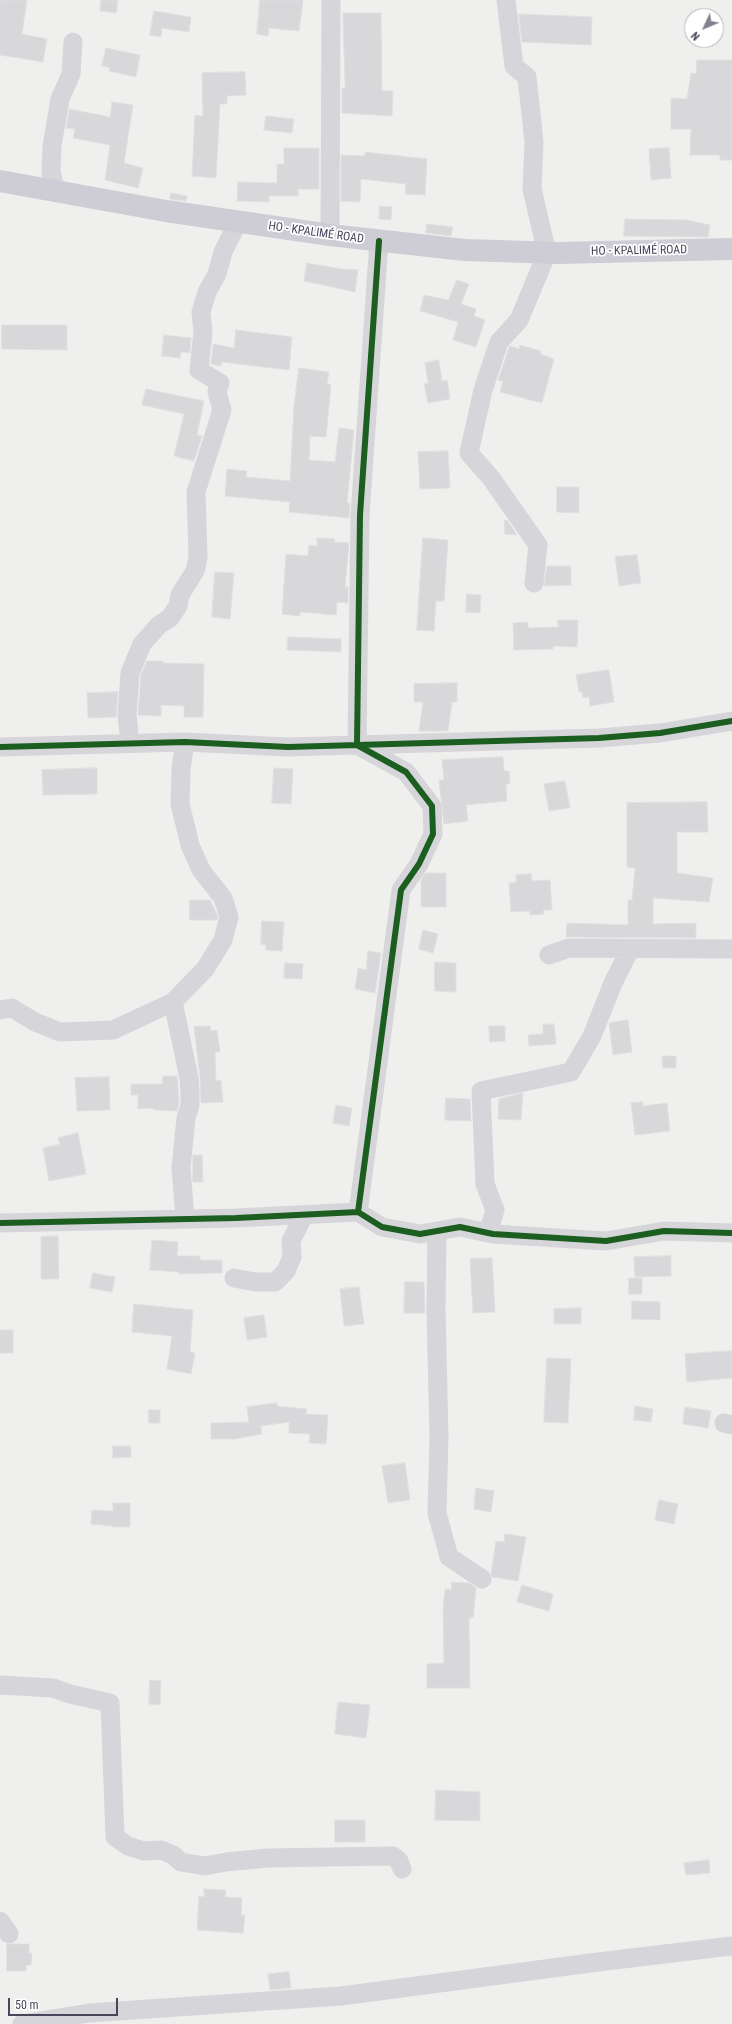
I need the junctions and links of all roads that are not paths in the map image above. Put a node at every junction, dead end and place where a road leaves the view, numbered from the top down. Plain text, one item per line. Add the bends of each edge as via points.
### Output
1 (331, 0) edge
2 (506, 0) edge
3 (73, 42) dead end
4 (0, 181) edge
5 (56, 191) junction
6 (238, 222) junction
7 (330, 235) junction
8 (379, 241) junction
9 (732, 249) edge
10 (547, 253) junction
11 (534, 583) dead end
12 (732, 721) edge
13 (185, 742) junction
14 (130, 743) junction
15 (357, 745) junction
16 (0, 747) edge
17 (630, 949) junction
18 (732, 949) edge
19 (549, 955) dead end
20 (173, 1002) junction
21 (0, 1010) edge
22 (358, 1212) junction
23 (304, 1215) junction
24 (185, 1218) junction
25 (0, 1223) edge
26 (437, 1231) junction
27 (488, 1233) junction
28 (732, 1234) edge
29 (234, 1278) dead end
30 (482, 1579) dead end
31 (0, 1685) edge
32 (402, 1869) dead end
33 (732, 1946) edge
34 (22, 2024) edge

1 - 7 street
2 - 10 street via 514,66 527,76 534,142 532,190
3 - 5 street via 71,74 60,99 52,146 51,172
4 - 5 main road, HO - KPALIMÉ ROAD
5 - 6 main road, HO - KPALIMÉ ROAD
6 - 7 main road, HO - KPALIMÉ ROAD
6 - 14 street via 223,252 201,312 203,332 199,370 220,383 217,392 222,410 196,492 198,558 192,576 180,595 178,606 170,618 159,625 142,644 130,673 127,714
7 - 8 main road, HO - KPALIMÉ ROAD
8 - 10 main road, HO - KPALIMÉ ROAD via 465,250
8 - 15 street via 360,515
9 - 10 main road, HO - KPALIMÉ ROAD
10 - 11 street via 519,320 499,342 483,390 469,453 491,478 538,545
12 - 15 street via 660,733 599,738
13 - 14 street
13 - 15 street via 288,747
13 - 20 street via 180,769 180,804 190,846 201,870 223,898 230,917 223,940 204,969
14 - 16 street
15 - 22 street via 406,772 432,806 433,834 419,864 401,890
17 - 18 street
17 - 19 street via 569,948
17 - 27 street via 612,983 592,1036 571,1072 481,1091 485,1184 495,1210
20 - 21 street via 113,1030 60,1032 35,1022 12,1008
20 - 24 street via 190,1092 181,1168
22 - 23 street
22 - 26 street via 382,1227 420,1234
23 - 24 street
23 - 29 street via 291,1241 292,1257 286,1271 275,1282 254,1282
24 - 25 street
26 - 27 street via 460,1227
26 - 30 street via 437,1513 449,1557
27 - 28 street via 606,1240 664,1231
31 - 32 street via 53,1688 110,1703 115,1837 128,1846 144,1851 161,1850 181,1862 205,1866 268,1858 393,1856 400,1861
33 - 34 street via 341,1996 89,2013

